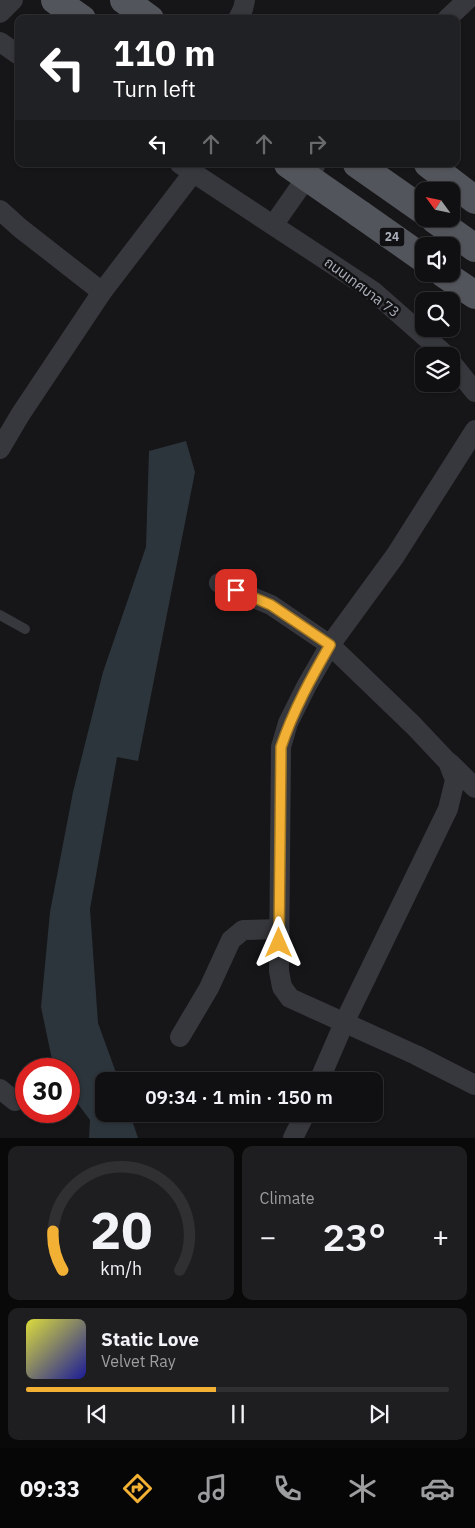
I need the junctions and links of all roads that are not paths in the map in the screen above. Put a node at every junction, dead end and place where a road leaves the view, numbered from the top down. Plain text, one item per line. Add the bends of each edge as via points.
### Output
1 (13, 0) edge
2 (55, 0) edge
3 (124, 0) edge
4 (464, 1) edge
5 (0, 13) edge
6 (76, 15) edge
7 (145, 15) edge
8 (451, 15) edge
9 (0, 42) edge
10 (15, 52) edge
11 (292, 167) edge
12 (314, 167) edge
13 (361, 167) edge
14 (432, 167) edge
15 (187, 168) edge
16 (475, 200) edge
17 (415, 205) edge
18 (0, 210) edge
19 (274, 224) junction
20 (447, 228) edge
21 (475, 248) edge
22 (415, 253) edge
23 (456, 282) edge
24 (102, 292) junction
25 (475, 295) edge
26 (436, 347) edge
27 (460, 373) edge
28 (475, 392) edge
29 (475, 430) edge
30 (0, 449) edge
31 (219, 583) dead end
32 (0, 615) edge
33 (25, 629) dead end
34 (330, 645) junction
35 (448, 762) junction
36 (475, 788) edge
37 (279, 930) junction
38 (344, 1023) junction
39 (180, 1037) dead end
40 (324, 1072) edge
41 (475, 1085) edge
42 (300, 1122) edge
43 (293, 1138) edge

1 - 5 street
2 - 6 main road
3 - 7 main road
4 - 8 street
9 - 10 street
11 - 22 main road, 24, bridge
12 - 19 street
13 - 17 main road
14 - 16 main road
15 - 19 street, ถนนเทศบาล 73
15 - 24 street
18 - 24 street
19 - 26 street, ถนนเทศบาล 73 via 373,291
20 - 21 main road
23 - 25 main road
24 - 30 street
27 - 28 street
29 - 34 street via 395,556
31 - 34 street via 271,605
32 - 33 lane
34 - 35 street
34 - 37 street via 288,723 281,747
35 - 36 street
35 - 38 street via 454,780 448,809
37 - 38 street via 282,987 290,998
37 - 39 street via 243,930 231,940 209,988
38 - 40 street
38 - 41 street
42 - 43 street

